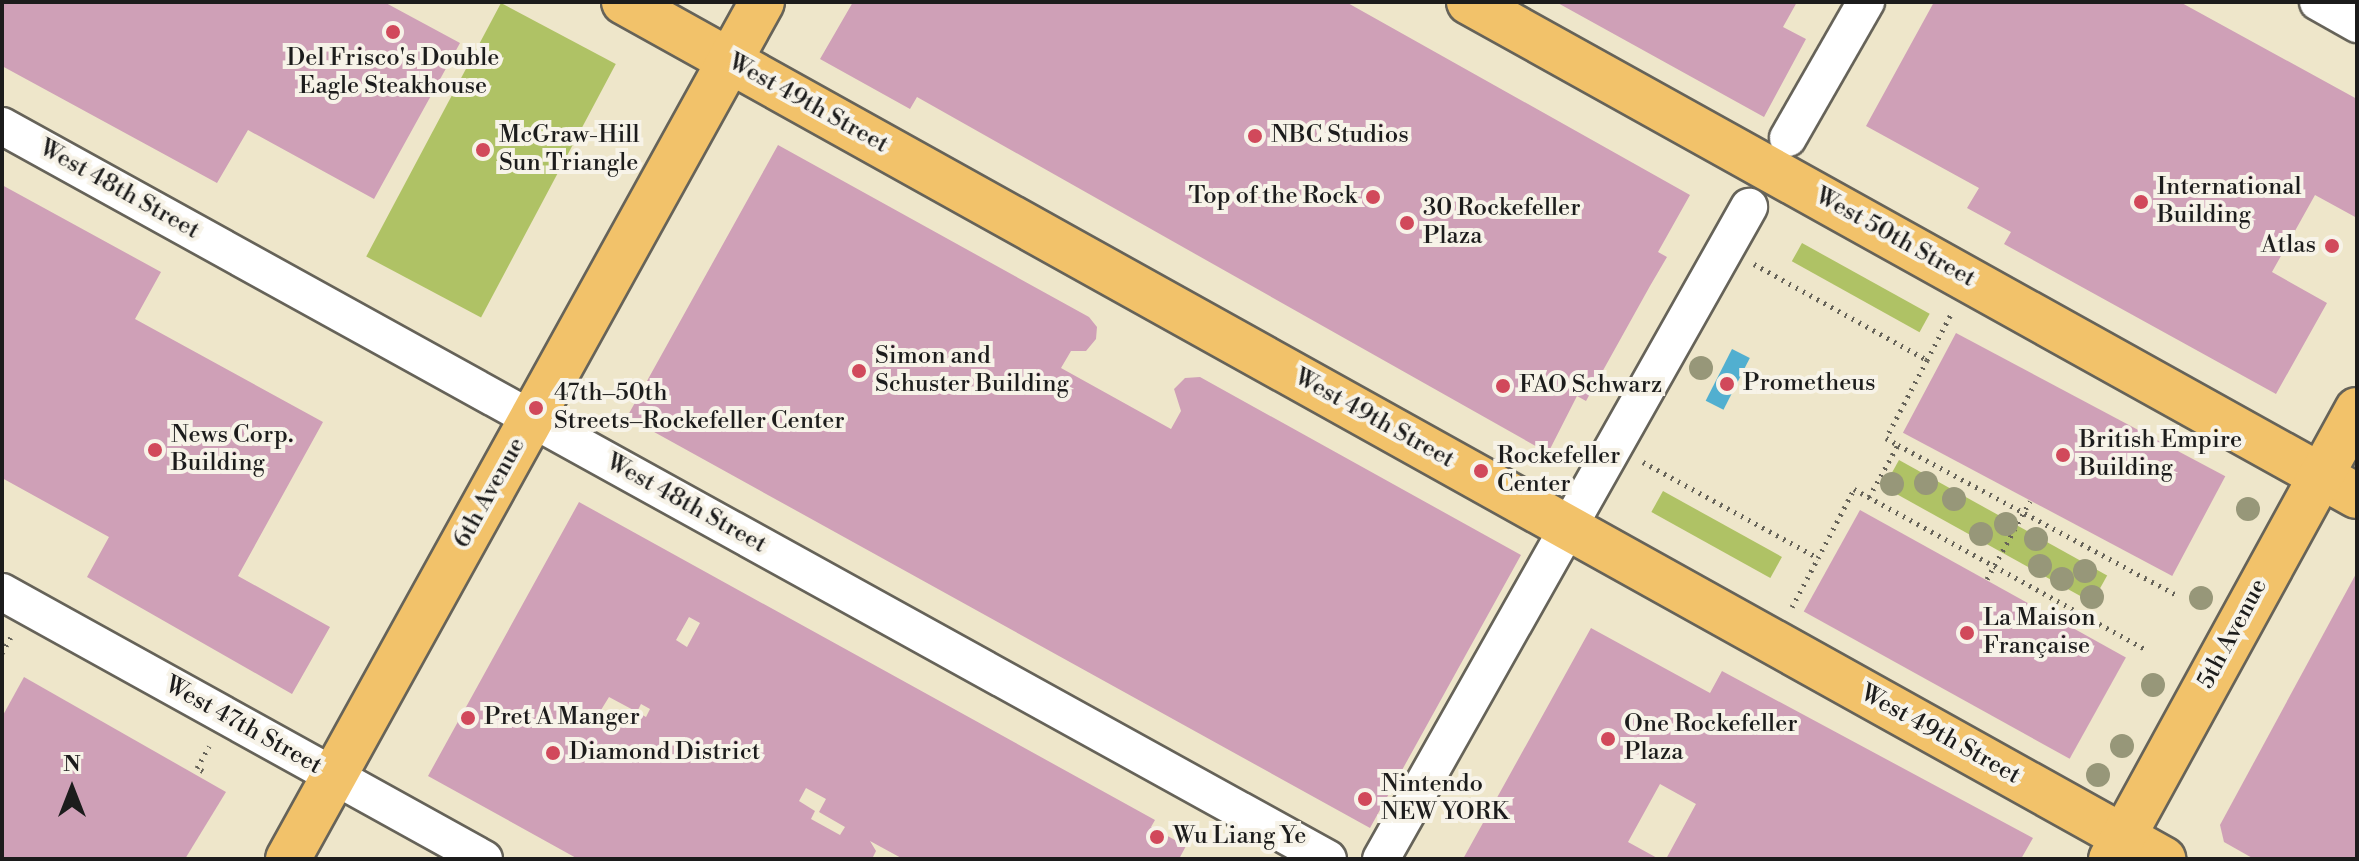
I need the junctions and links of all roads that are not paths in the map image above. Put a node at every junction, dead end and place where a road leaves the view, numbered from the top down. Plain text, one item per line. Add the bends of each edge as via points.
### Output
1 (624, 2) edge
2 (762, 2) edge
3 (1469, 2) edge
4 (1866, 2) edge
5 (2318, 2) edge
6 (2357, 24) edge
7 (729, 60) junction
8 (2, 126) edge
9 (1788, 138) dead end
10 (1749, 207) dead end
11 (2357, 410) edge
12 (531, 418) junction
13 (2339, 486) edge
14 (1568, 528) junction
15 (2, 592) edge
16 (333, 776) junction
17 (2117, 848) edge
18 (288, 859) edge
19 (484, 859) edge
20 (1328, 859) edge
21 (1381, 859) edge
22 (2163, 859) edge

1 - 7 main road, West 49th Street
2 - 7 main road, 6th Avenue
3 - 13 main road, West 50th Street
4 - 9 street
5 - 6 street
7 - 12 main road, 6th Avenue
7 - 14 main road, West 49th Street
8 - 12 street, West 48th Street
10 - 14 street
11 - 13 main road, 5th Avenue
12 - 16 main road, 6th Avenue
12 - 20 street, West 48th Street
13 - 17 main road, 5th Avenue
14 - 17 main road, West 49th Street
14 - 21 street
15 - 16 street, West 47th Street
16 - 18 main road, 6th Avenue
16 - 19 street, West 47th Street
17 - 22 main road, West 49th Street

